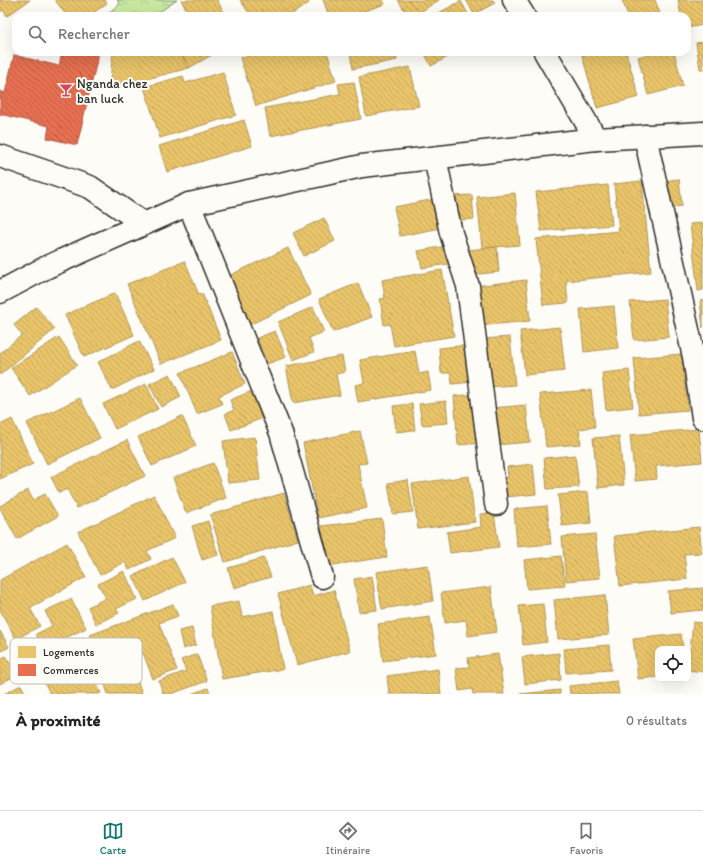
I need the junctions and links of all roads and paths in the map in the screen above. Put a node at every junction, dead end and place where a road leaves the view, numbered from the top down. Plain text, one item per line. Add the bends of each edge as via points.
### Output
1 (514, 0) edge
2 (522, 12) edge
3 (547, 56) edge
4 (703, 133) edge
5 (645, 136) junction
6 (596, 139) junction
7 (0, 156) edge
8 (435, 158) junction
9 (189, 204) junction
10 (144, 224) junction
11 (0, 292) edge
12 (703, 418) edge
13 (496, 504) dead end
14 (322, 577) dead end

1 - 2 street
3 - 6 street
4 - 5 street
5 - 6 street
5 - 12 street via 694,358
6 - 8 street
7 - 10 street via 90,187
8 - 9 street via 362,166
8 - 13 street via 451,233 468,286
9 - 10 street
9 - 14 street via 281,433
10 - 11 street via 47,267

